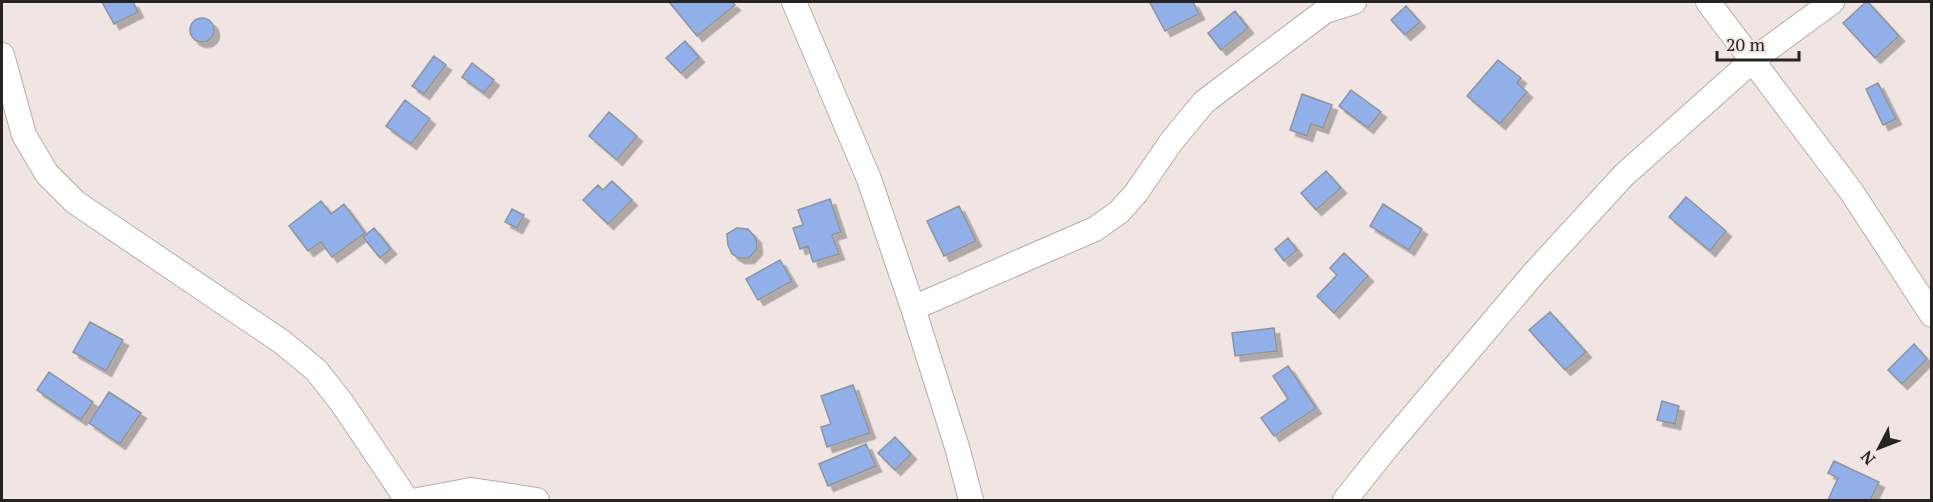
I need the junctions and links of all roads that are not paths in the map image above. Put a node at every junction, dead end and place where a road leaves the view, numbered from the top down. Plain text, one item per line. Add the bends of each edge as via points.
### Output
1 (794, 2) edge
2 (1354, 2) edge
3 (1708, 2) edge
4 (1833, 2) edge
5 (1323, 6) edge
6 (2, 55) edge
7 (1753, 60) junction
8 (913, 308) junction
9 (1932, 315) edge
10 (407, 501) edge
11 (418, 501) edge
12 (537, 501) edge
13 (971, 501) edge
14 (1345, 501) edge

1 - 8 street via 870,179
2 - 5 street
3 - 7 street
4 - 7 street
5 - 8 street via 1204,102 1119,212 1095,229
6 - 10 street via 24,135 47,174 75,202 282,342 315,370 342,403
7 - 9 street via 1851,191
7 - 14 street via 1624,175 1535,272
8 - 13 street
11 - 12 street via 471,490

